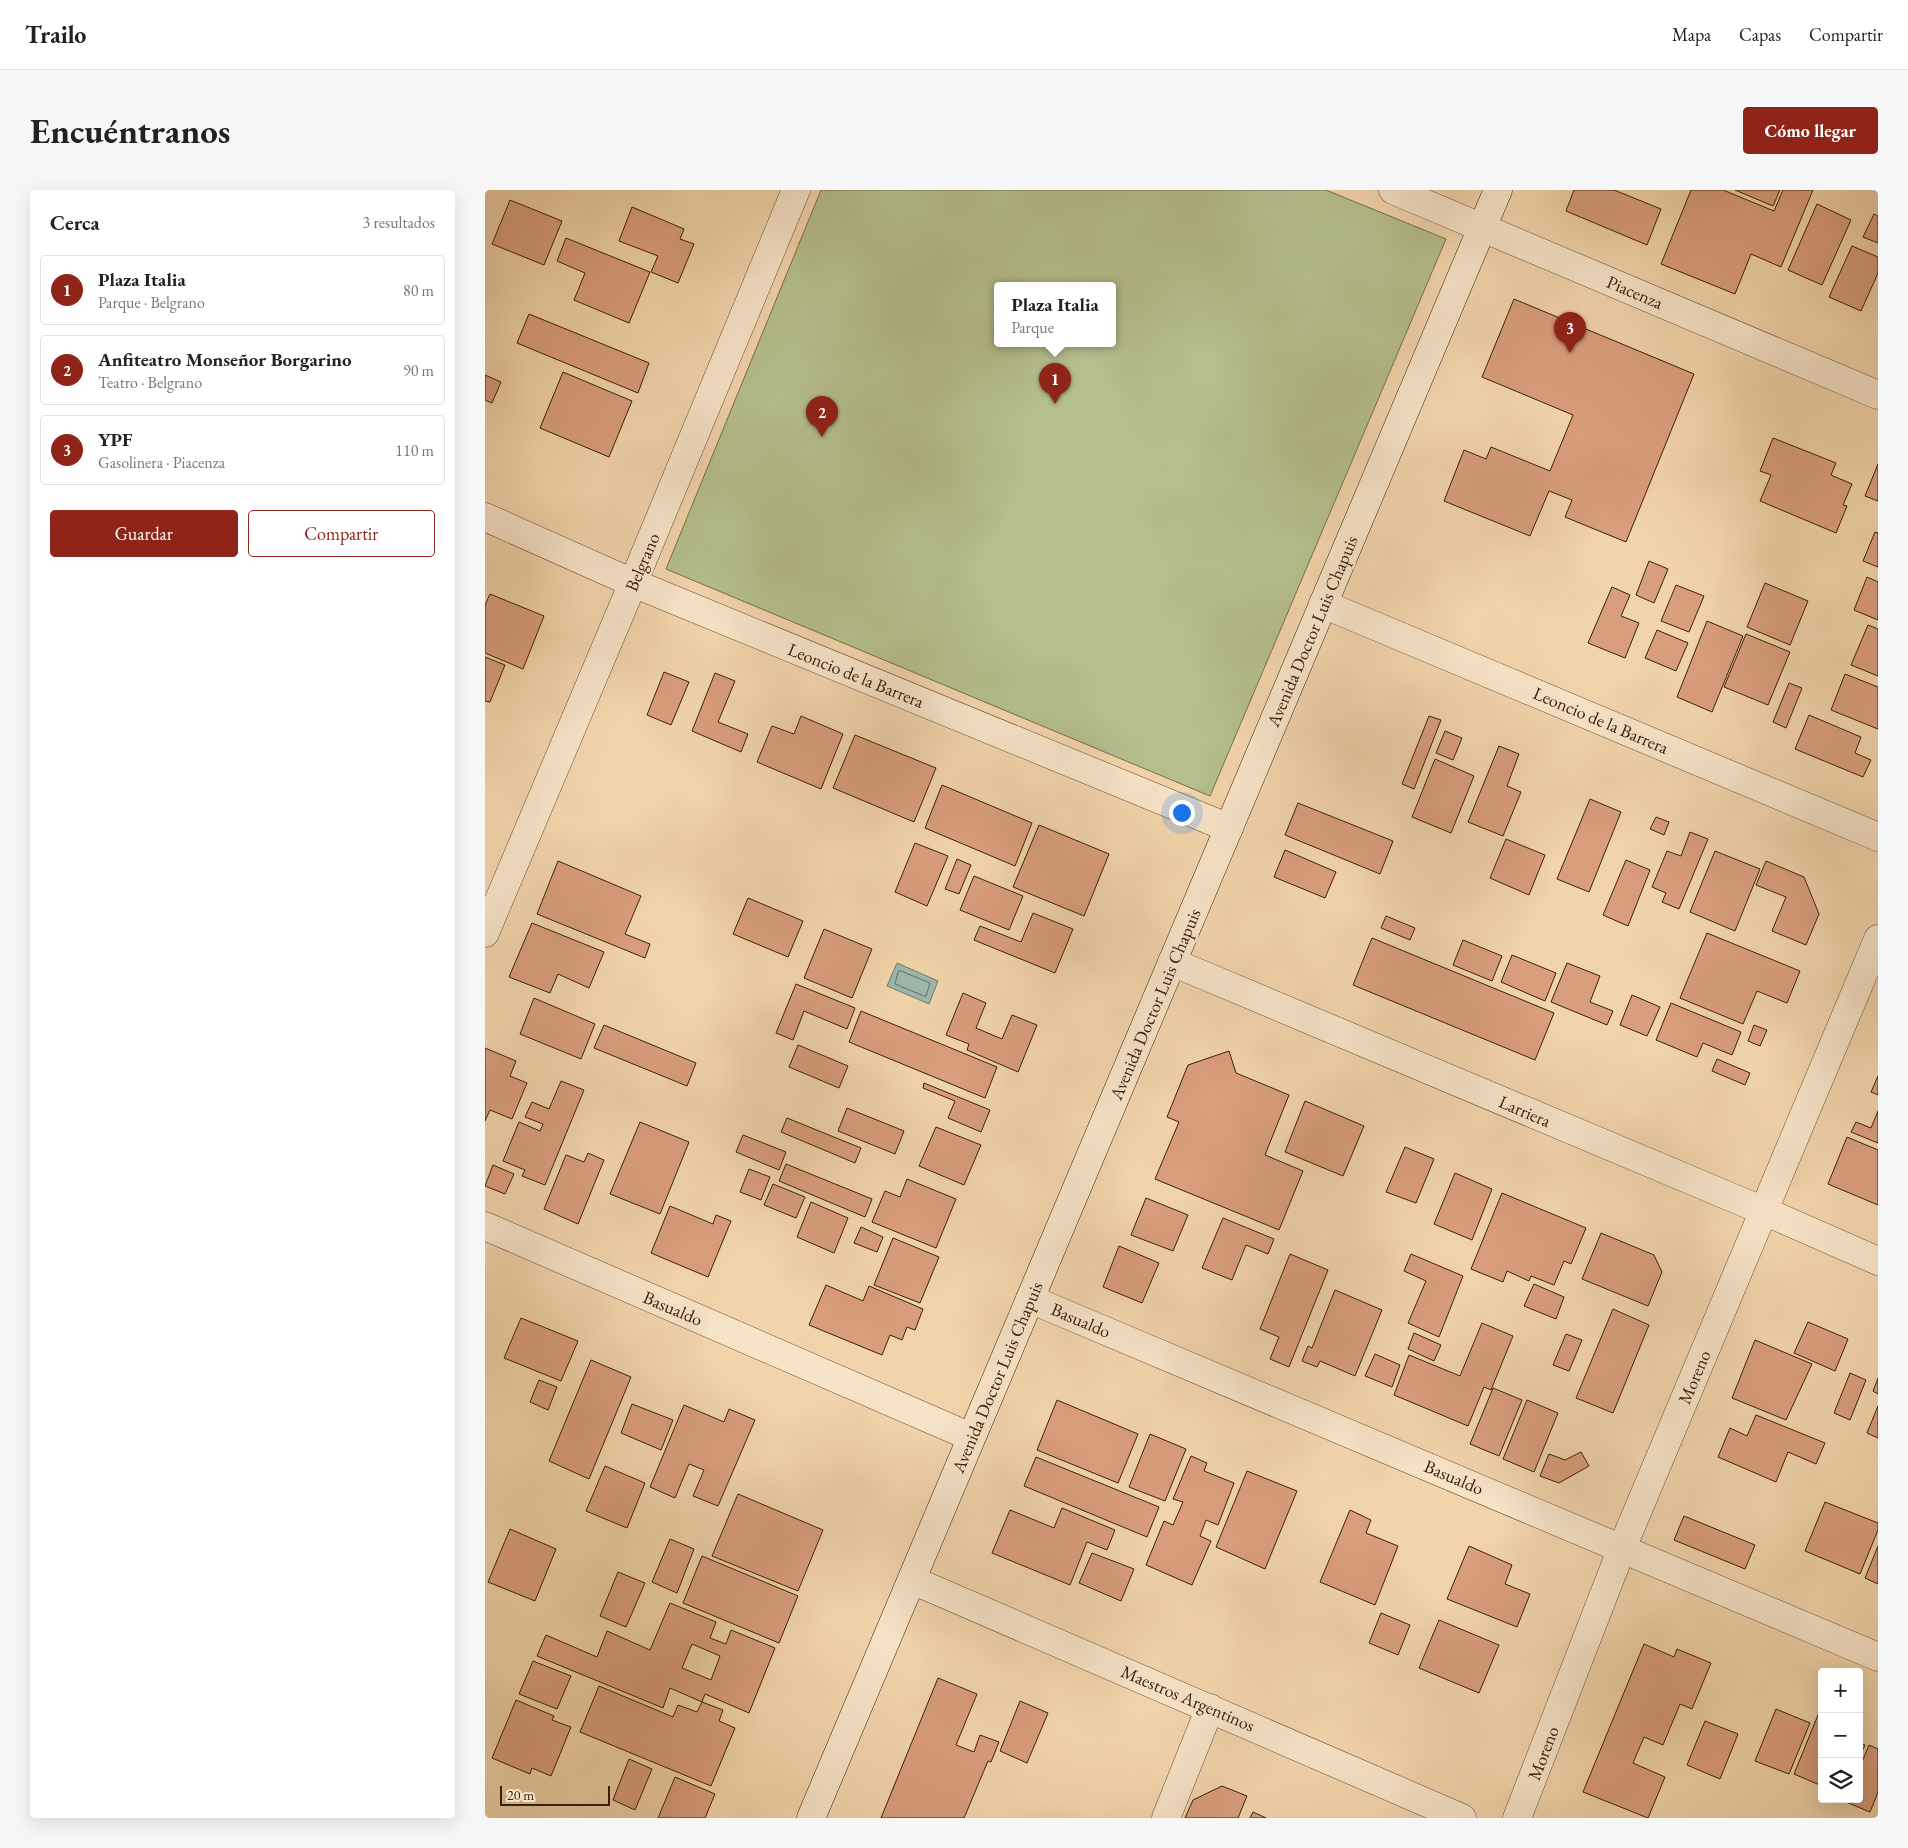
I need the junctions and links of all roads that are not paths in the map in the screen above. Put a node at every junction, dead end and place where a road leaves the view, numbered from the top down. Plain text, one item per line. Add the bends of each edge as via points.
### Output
1 (796, 190) edge
2 (1393, 190) edge
3 (1498, 190) edge
4 (1482, 228) junction
5 (1878, 394) edge
6 (485, 517) edge
7 (633, 583) junction
8 (1323, 604) junction
9 (1229, 828) junction
10 (1878, 837) edge
11 (485, 933) edge
12 (1878, 939) edge
13 (1172, 962) junction
14 (1764, 1211) junction
15 (485, 1226) edge
16 (1878, 1261) edge
17 (1030, 1299) junction
18 (971, 1437) junction
19 (1622, 1548) junction
20 (912, 1580) junction
21 (1878, 1657) edge
22 (1210, 1708) junction
23 (811, 1818) edge
24 (1166, 1818) edge
25 (1462, 1818) edge
26 (1517, 1818) edge

1 - 7 street, Belgrano
2 - 4 street, Piacenza
3 - 4 street, Avenida Doctor Luis Chapuis
4 - 5 street, Piacenza
4 - 8 street, Avenida Doctor Luis Chapuis
6 - 7 street, Leoncio de la Barrera
7 - 9 street, Leoncio de la Barrera
7 - 11 street, Belgrano
8 - 9 street, Avenida Doctor Luis Chapuis
8 - 10 street, Leoncio de la Barrera
9 - 13 street, Avenida Doctor Luis Chapuis
12 - 14 street, Moreno
13 - 14 street, Larriera
13 - 17 street, Avenida Doctor Luis Chapuis
14 - 16 street, Larriera
14 - 19 street, Moreno
15 - 18 street, Basualdo
17 - 18 street, Avenida Doctor Luis Chapuis
17 - 19 street, Basualdo
18 - 20 street, Avenida Doctor Luis Chapuis
19 - 21 street, Basualdo
19 - 26 street, Moreno
20 - 22 street, Maestros Argentinos
20 - 23 street, Avenida Doctor Luis Chapuis
22 - 24 street
22 - 25 street, Maestros Argentinos

